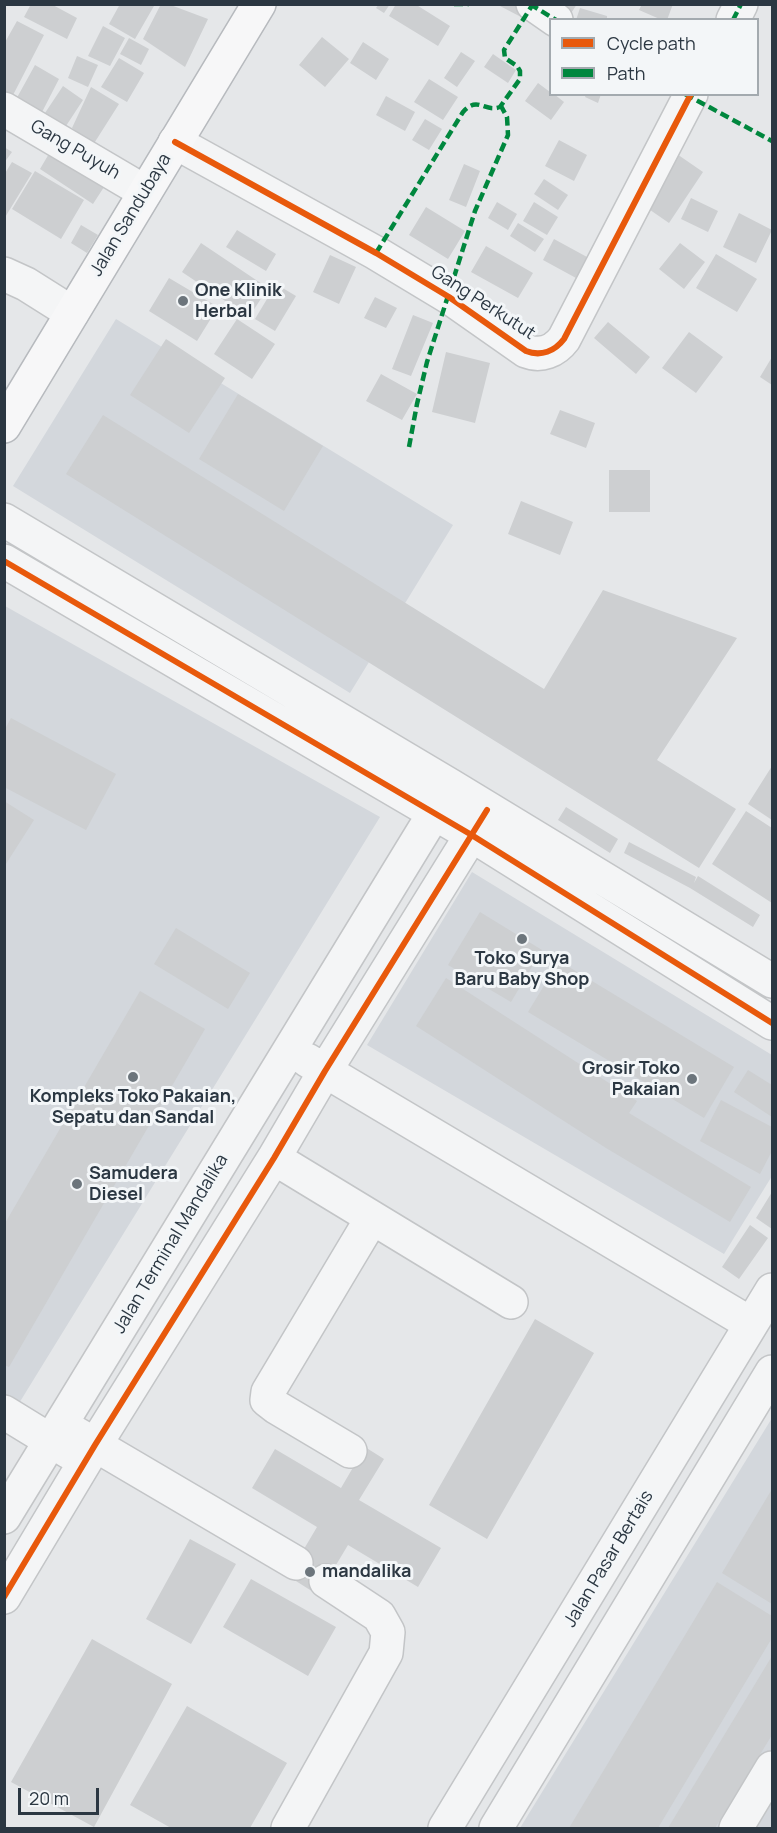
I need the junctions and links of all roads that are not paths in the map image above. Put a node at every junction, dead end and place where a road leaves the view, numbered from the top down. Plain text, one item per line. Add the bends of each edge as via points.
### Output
1 (259, 4) edge
2 (741, 4) edge
3 (734, 18) edge
4 (689, 96) edge
5 (4, 109) edge
6 (175, 142) junction
7 (145, 192) junction
8 (4, 273) edge
9 (72, 313) junction
10 (4, 426) edge
11 (4, 520) edge
12 (4, 561) edge
13 (442, 799) junction
14 (479, 822) junction
15 (772, 981) edge
16 (772, 1023) edge
17 (290, 1049) junction
18 (326, 1071) junction
19 (274, 1158) junction
20 (372, 1218) junction
21 (772, 1290) edge
22 (511, 1302) dead end
23 (752, 1324) junction
24 (772, 1372) edge
25 (4, 1412) edge
26 (56, 1433) junction
27 (350, 1451) dead end
28 (90, 1453) junction
29 (4, 1518) edge
30 (296, 1563) dead end
31 (326, 1581) dead end
32 (4, 1597) edge
33 (772, 1768) edge
34 (288, 1828) edge
35 (446, 1828) edge
36 (496, 1828) edge
37 (736, 1828) edge

1 - 6 highway, Jalan Sandubaya
2 - 3 street
4 - 6 street, Gang Perkutut via 564,339 541,354 526,351 449,297 376,253
5 - 7 street, Gang Puyuh
6 - 7 highway, Jalan Sandubaya
7 - 9 highway, Jalan Sandubaya
8 - 9 street
9 - 10 highway, Jalan Sandubaya
11 - 13 street
12 - 13 street
13 - 14 street
13 - 17 street, Jalan Terminal Mandalika
14 - 15 street
14 - 16 street
14 - 18 street
17 - 18 street
17 - 26 street, Jalan Terminal Mandalika
18 - 19 street
18 - 23 street
19 - 20 street
19 - 28 street
20 - 22 street
20 - 27 street via 267,1392 267,1400 276,1407
21 - 23 street, Jalan Pasar Bertais
23 - 35 street, Jalan Pasar Bertais
24 - 36 street
25 - 26 street
26 - 28 street
26 - 29 street, Jalan Terminal Mandalika
28 - 30 street
28 - 32 street
31 - 34 street via 379,1616 388,1632 386,1653
33 - 37 street

